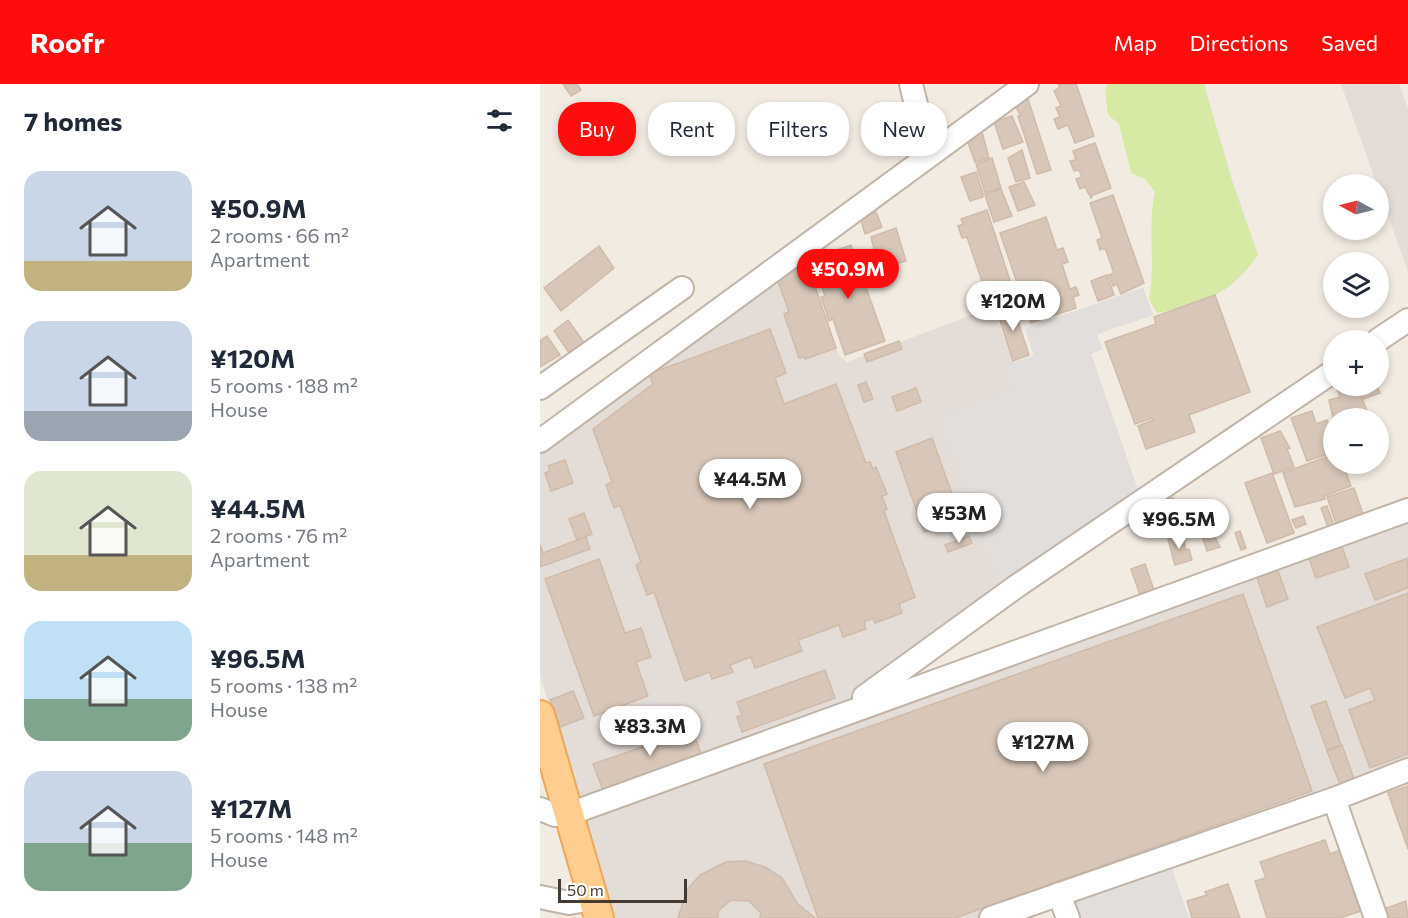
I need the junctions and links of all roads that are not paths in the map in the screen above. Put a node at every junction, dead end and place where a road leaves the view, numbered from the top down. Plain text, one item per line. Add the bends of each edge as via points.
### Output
1 (910, 84) edge
2 (1027, 84) edge
3 (915, 102) edge
4 (947, 141) edge
5 (925, 156) edge
6 (682, 288) dead end
7 (1408, 320) edge
8 (1389, 333) edge
9 (1323, 378) edge
10 (540, 388) edge
11 (540, 441) edge
12 (1408, 510) edge
13 (842, 713) junction
14 (540, 715) edge
15 (1408, 770) edge
16 (1334, 799) junction
17 (540, 809) edge
18 (569, 814) junction
19 (1059, 894) junction
20 (540, 897) edge
21 (596, 908) edge
22 (991, 918) edge
23 (1068, 918) edge
24 (1376, 918) edge

1 - 3 street
2 - 4 street
5 - 11 street
6 - 10 street
7 - 8 street
9 - 13 street via 1017,586
12 - 13 street
13 - 18 street
14 - 18 main road
15 - 16 street
16 - 19 street
16 - 24 street
17 - 18 street via 555,815
18 - 21 main road
19 - 22 street
19 - 23 street
20 - 21 street

